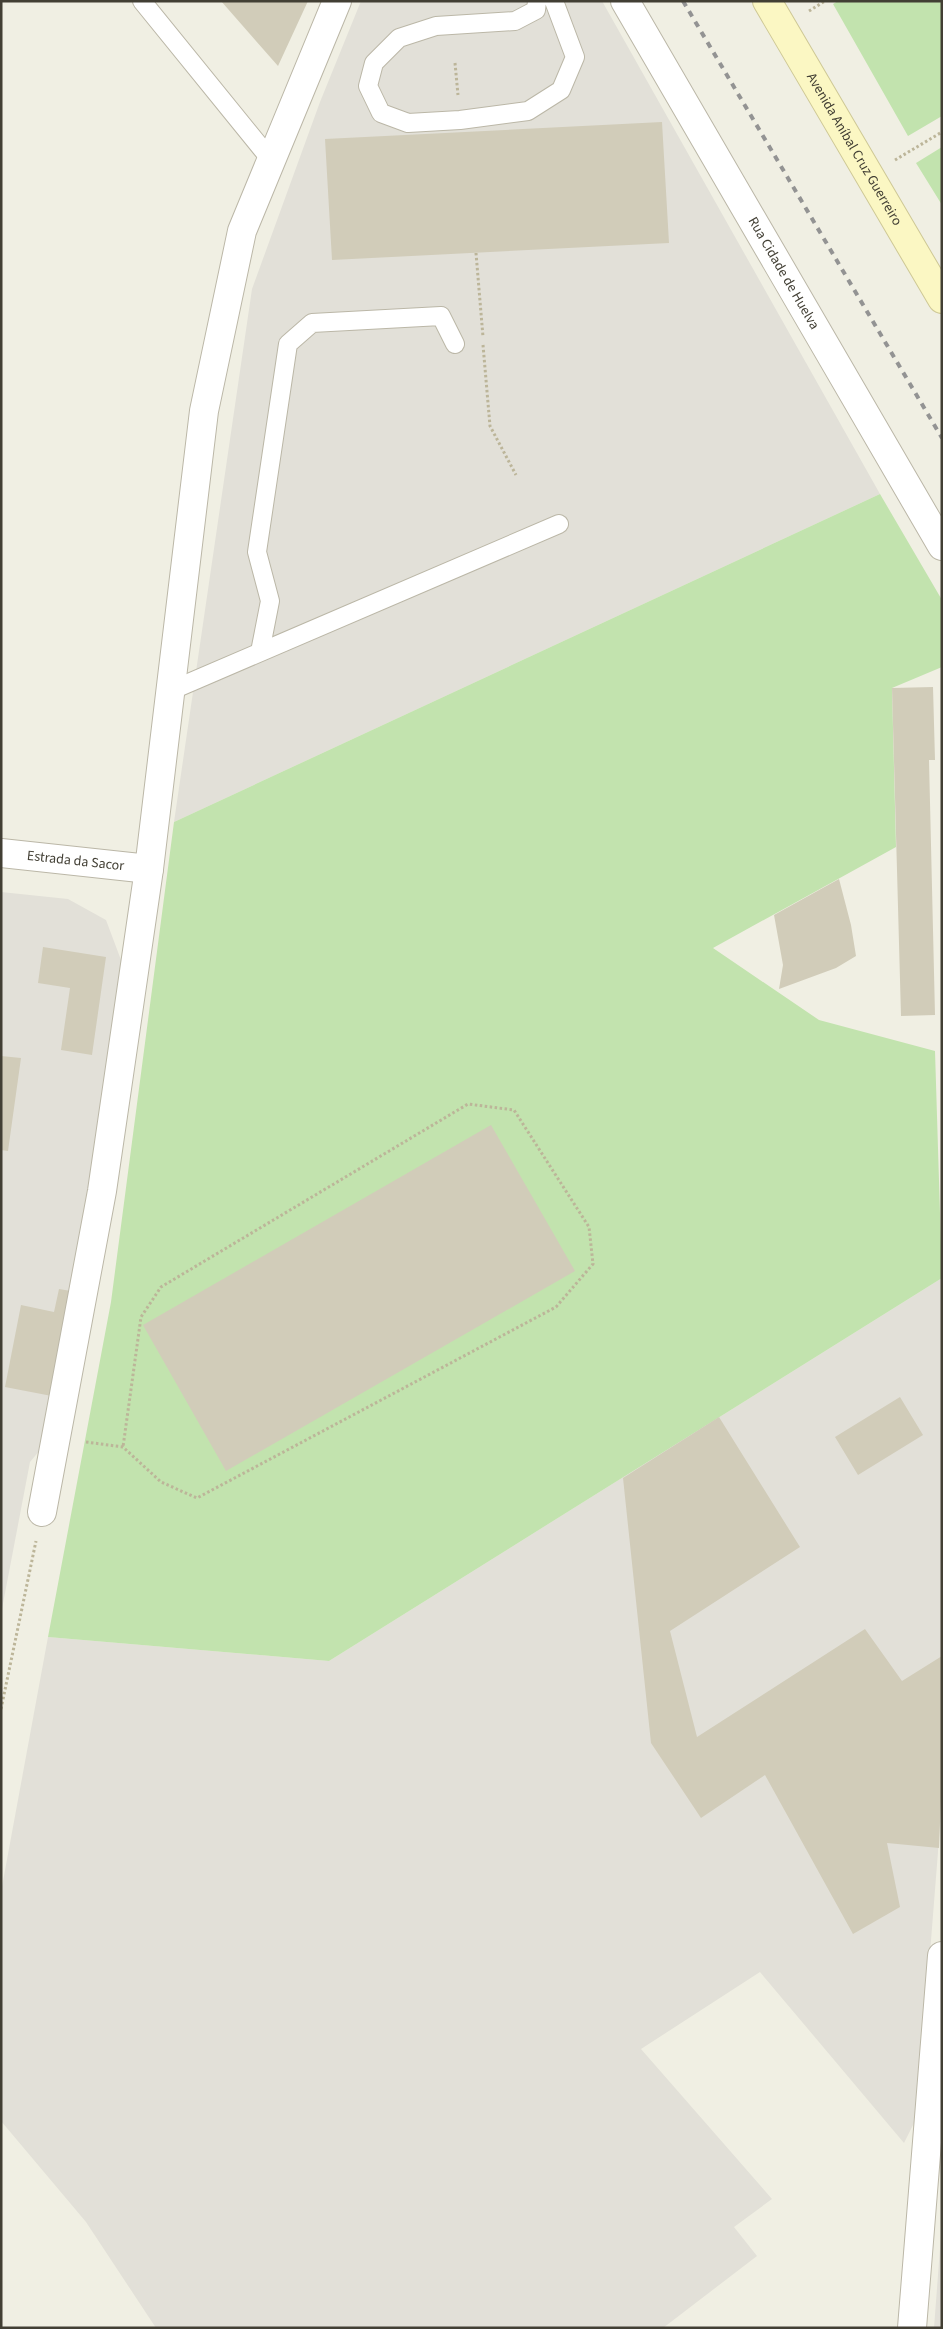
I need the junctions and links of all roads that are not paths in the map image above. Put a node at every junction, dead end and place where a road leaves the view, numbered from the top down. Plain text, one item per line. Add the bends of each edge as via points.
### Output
1 (142, 1) edge
2 (337, 1) edge
3 (537, 1) edge
4 (554, 1) edge
5 (625, 1) edge
6 (767, 1) edge
7 (271, 160) junction
8 (942, 299) edge
9 (455, 344) dead end
10 (560, 524) dead end
11 (942, 546) edge
12 (260, 652) junction
13 (170, 691) junction
14 (1, 853) edge
15 (150, 869) junction
16 (42, 1512) road end
17 (942, 1956) edge
18 (912, 2328) edge

1 - 7 lane
2 - 7 street
3 - 4 lane via 536,10 515,21 436,26 399,38 374,63 368,86 381,113 408,123 528,111 560,90 575,57
5 - 11 street, Rua Cidade de Huelva
6 - 8 street, Avenida Aníbal Cruz Guerreiro
7 - 13 street via 242,231 204,411
9 - 12 lane via 442,316 312,323 288,344 257,552 270,601
10 - 12 lane
12 - 13 lane
13 - 15 street
14 - 15 street, Estrada da Sacor
15 - 16 street via 102,1191
17 - 18 street

